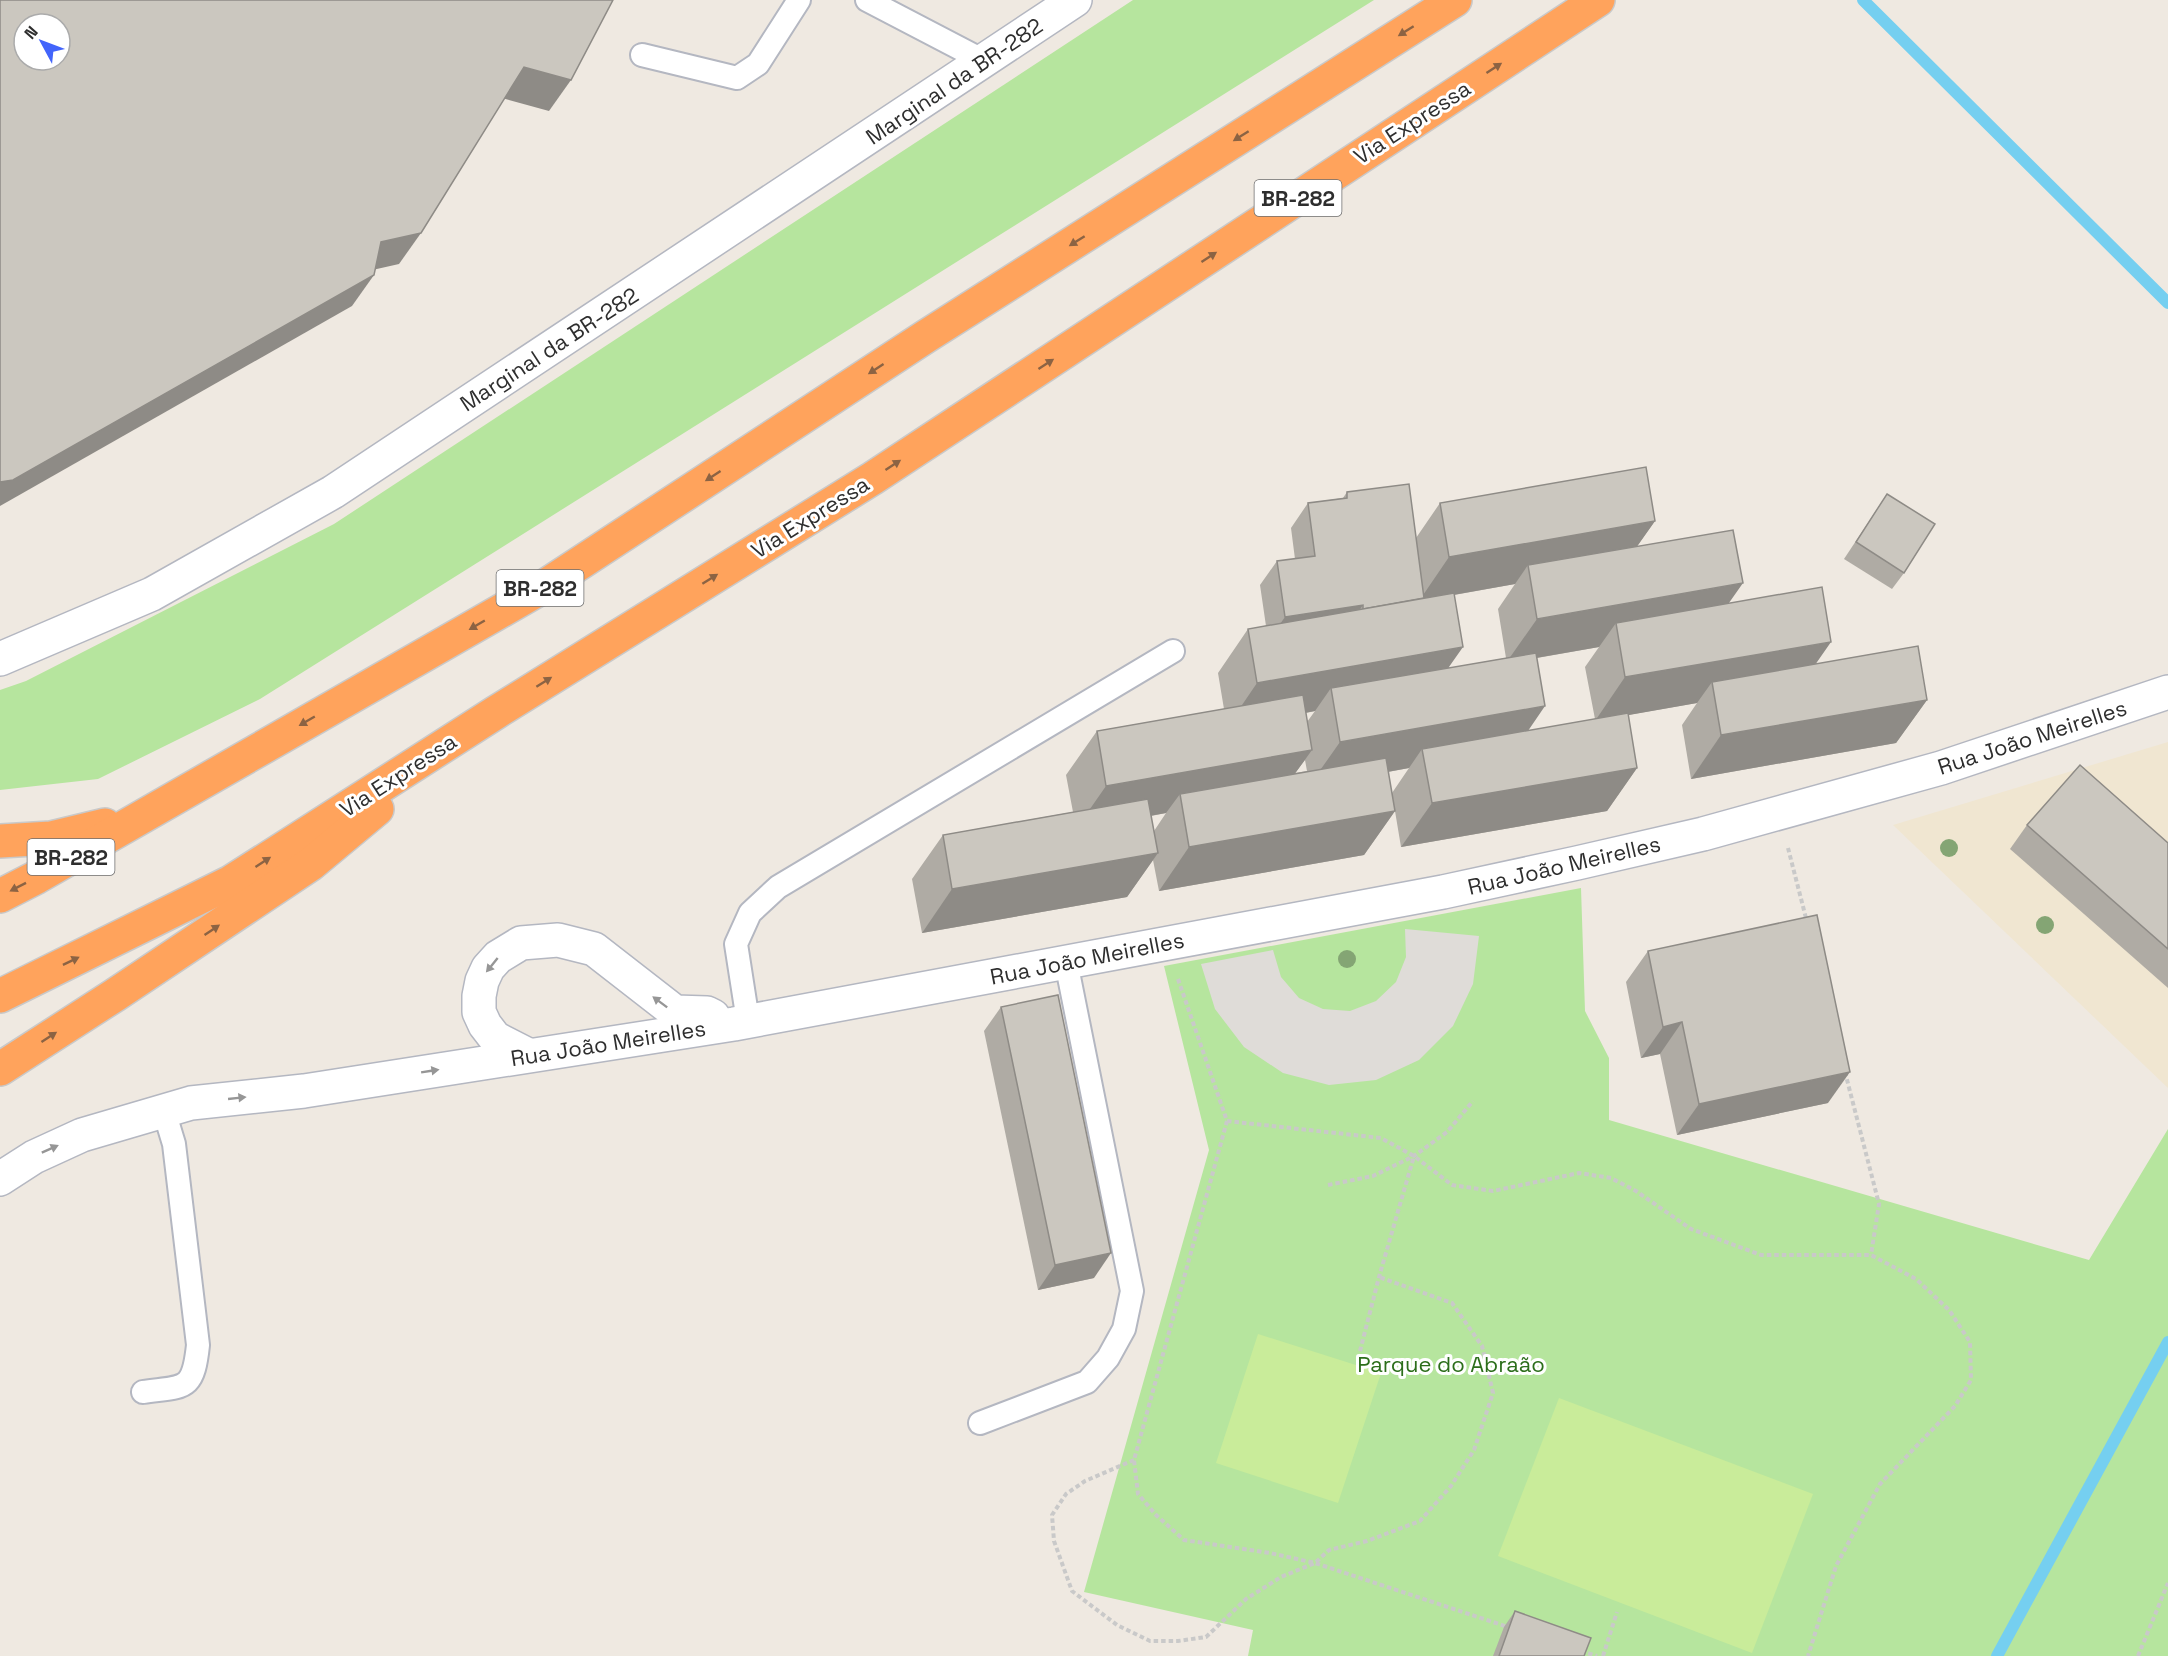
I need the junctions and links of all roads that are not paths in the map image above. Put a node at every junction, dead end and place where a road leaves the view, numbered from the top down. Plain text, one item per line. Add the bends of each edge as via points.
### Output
1 (799, 0) edge
2 (867, 0) edge
3 (1076, 0) edge
4 (1455, 0) edge
5 (1598, 0) edge
6 (642, 55) dead end
7 (984, 61) junction
8 (1173, 651) dead end
9 (0, 659) edge
10 (2168, 692) edge
11 (495, 713) junction
12 (142, 816) junction
13 (0, 841) edge
14 (0, 896) edge
15 (1066, 962) junction
16 (0, 996) edge
17 (741, 1022) junction
18 (528, 1055) junction
19 (0, 1069) edge
20 (164, 1111) junction
21 (0, 1179) edge
22 (143, 1392) dead end
23 (980, 1423) dead end

1 - 6 lane via 758,64 737,78
2 - 7 lane
3 - 7 main road, Marginal da BR-282
4 -> 12 highway, BR-282 via 925,337 548,584
11 -> 5 highway, Via Expressa / BR-282 via 873,478
7 - 9 main road, Marginal da BR-282 via 333,492 152,594
8 - 17 lane via 778,887 750,913 736,944
10 - 15 main road, Rua João Meirelles via 1941,768 1703,834 1494,881
16 -> 11 highway, Via Expressa / BR-282 via 231,882
19 -> 11 highway via 311,864
12 - 13 highway via 51,838
12 -> 14 highway, BR-282
15 - 17 main road, Rua João Meirelles
15 - 23 lane via 1132,1291 1124,1329 1108,1358 1087,1382
17 - 18 main road, Rua João Meirelles
17 -> 18 main road via 706,1013 675,1012 594,949 558,940 521,943 488,968 482,981 479,1012 495,1038
20 -> 18 main road, Rua João Meirelles via 191,1103 304,1091
21 -> 20 main road, Rua João Meirelles via 33,1157 82,1135
20 - 22 lane via 174,1144 198,1345 195,1369 182,1386

